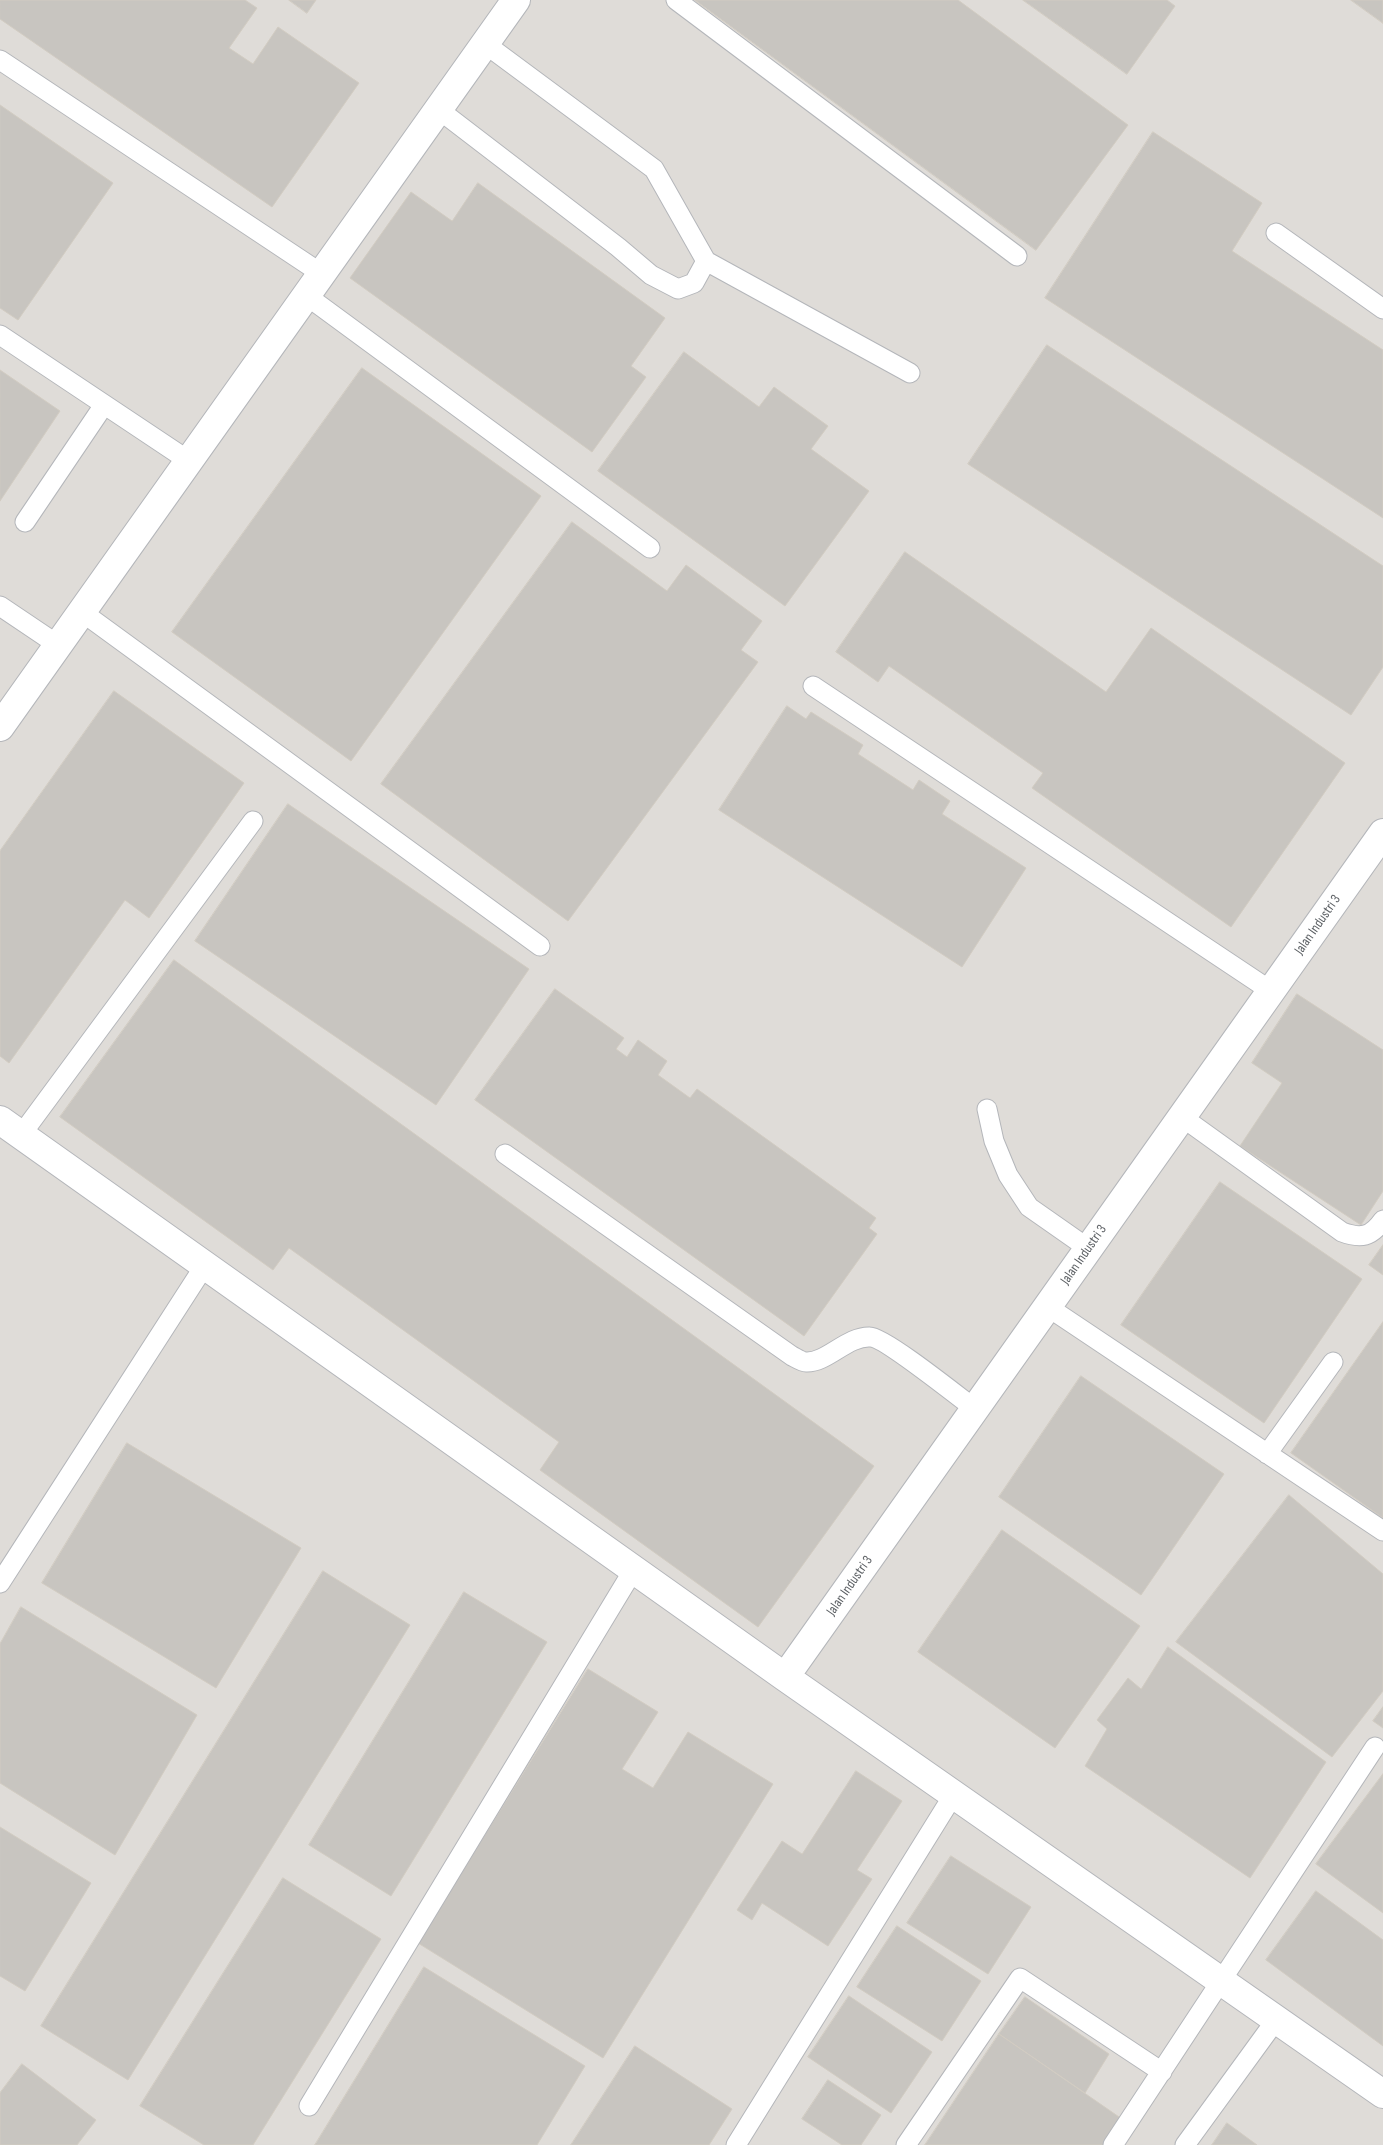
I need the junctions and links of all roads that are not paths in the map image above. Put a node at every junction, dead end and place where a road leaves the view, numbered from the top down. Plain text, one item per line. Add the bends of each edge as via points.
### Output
1 (516, 0) edge
2 (676, 0) edge
3 (484, 43) junction
4 (0, 60) edge
5 (438, 108) junction
6 (1276, 233) dead end
7 (1017, 256) dead end
8 (706, 261) junction
9 (314, 285) junction
10 (1383, 309) edge
11 (0, 335) edge
12 (910, 373) dead end
13 (104, 405) junction
14 (189, 461) junction
15 (26, 522) dead end
16 (650, 548) dead end
17 (0, 606) edge
18 (82, 612) junction
19 (58, 645) junction
20 (813, 686) dead end
21 (0, 727) edge
22 (253, 822) dead end
23 (1383, 833) edge
24 (540, 946) dead end
25 (1271, 991) junction
26 (987, 1109) dead end
27 (1182, 1117) junction
28 (10, 1128) edge
29 (504, 1154) dead end
30 (1383, 1220) edge
31 (1089, 1249) junction
32 (205, 1265) junction
33 (1048, 1307) junction
34 (1333, 1362) dead end
35 (975, 1410) junction
36 (1267, 1454) junction
37 (1383, 1531) edge
38 (634, 1569) junction
39 (0, 1583) edge
40 (786, 1677) junction
41 (1375, 1747) dead end
42 (954, 1794) junction
43 (1222, 1982) junction
44 (1276, 2020) junction
45 (1162, 2072) junction
46 (1383, 2094) edge
47 (309, 2106) dead end
48 (736, 2145) edge
49 (906, 2145) edge
50 (1113, 2145) edge
51 (1185, 2145) edge

1 - 3 street
2 - 7 lane
3 - 5 street
3 - 8 lane via 654,169
4 - 9 lane
5 - 8 lane via 651,275 678,289 694,283
5 - 9 street
6 - 10 lane
8 - 12 lane
9 - 14 street
9 - 16 lane
11 - 13 lane
13 - 14 lane
13 - 15 lane
14 - 18 street
17 - 19 lane
18 - 19 street
18 - 24 lane
19 - 21 street
20 - 25 lane
22 - 28 lane
23 - 25 street, Jalan Industri 3
25 - 27 street, Jalan Industri 3
26 - 31 lane via 994,1141 1008,1175 1029,1207
27 - 30 lane via 1342,1232 1355,1237 1368,1235
27 - 31 street, Jalan Industri 3
28 - 32 street
29 - 35 lane via 792,1356 805,1362 817,1360 851,1341 871,1336 889,1345
31 - 33 street, Jalan Industri 3
32 - 38 street
32 - 39 lane
33 - 35 street, Jalan Industri 3
33 - 36 lane
34 - 36 lane
35 - 40 street, Jalan Industri 3
36 - 37 lane
38 - 40 street
38 - 47 lane
40 - 42 street
41 - 43 lane
42 - 43 street
42 - 48 lane
43 - 44 street
43 - 45 lane
44 - 46 street
44 - 51 lane
45 - 49 lane via 1020,1978
45 - 50 lane

